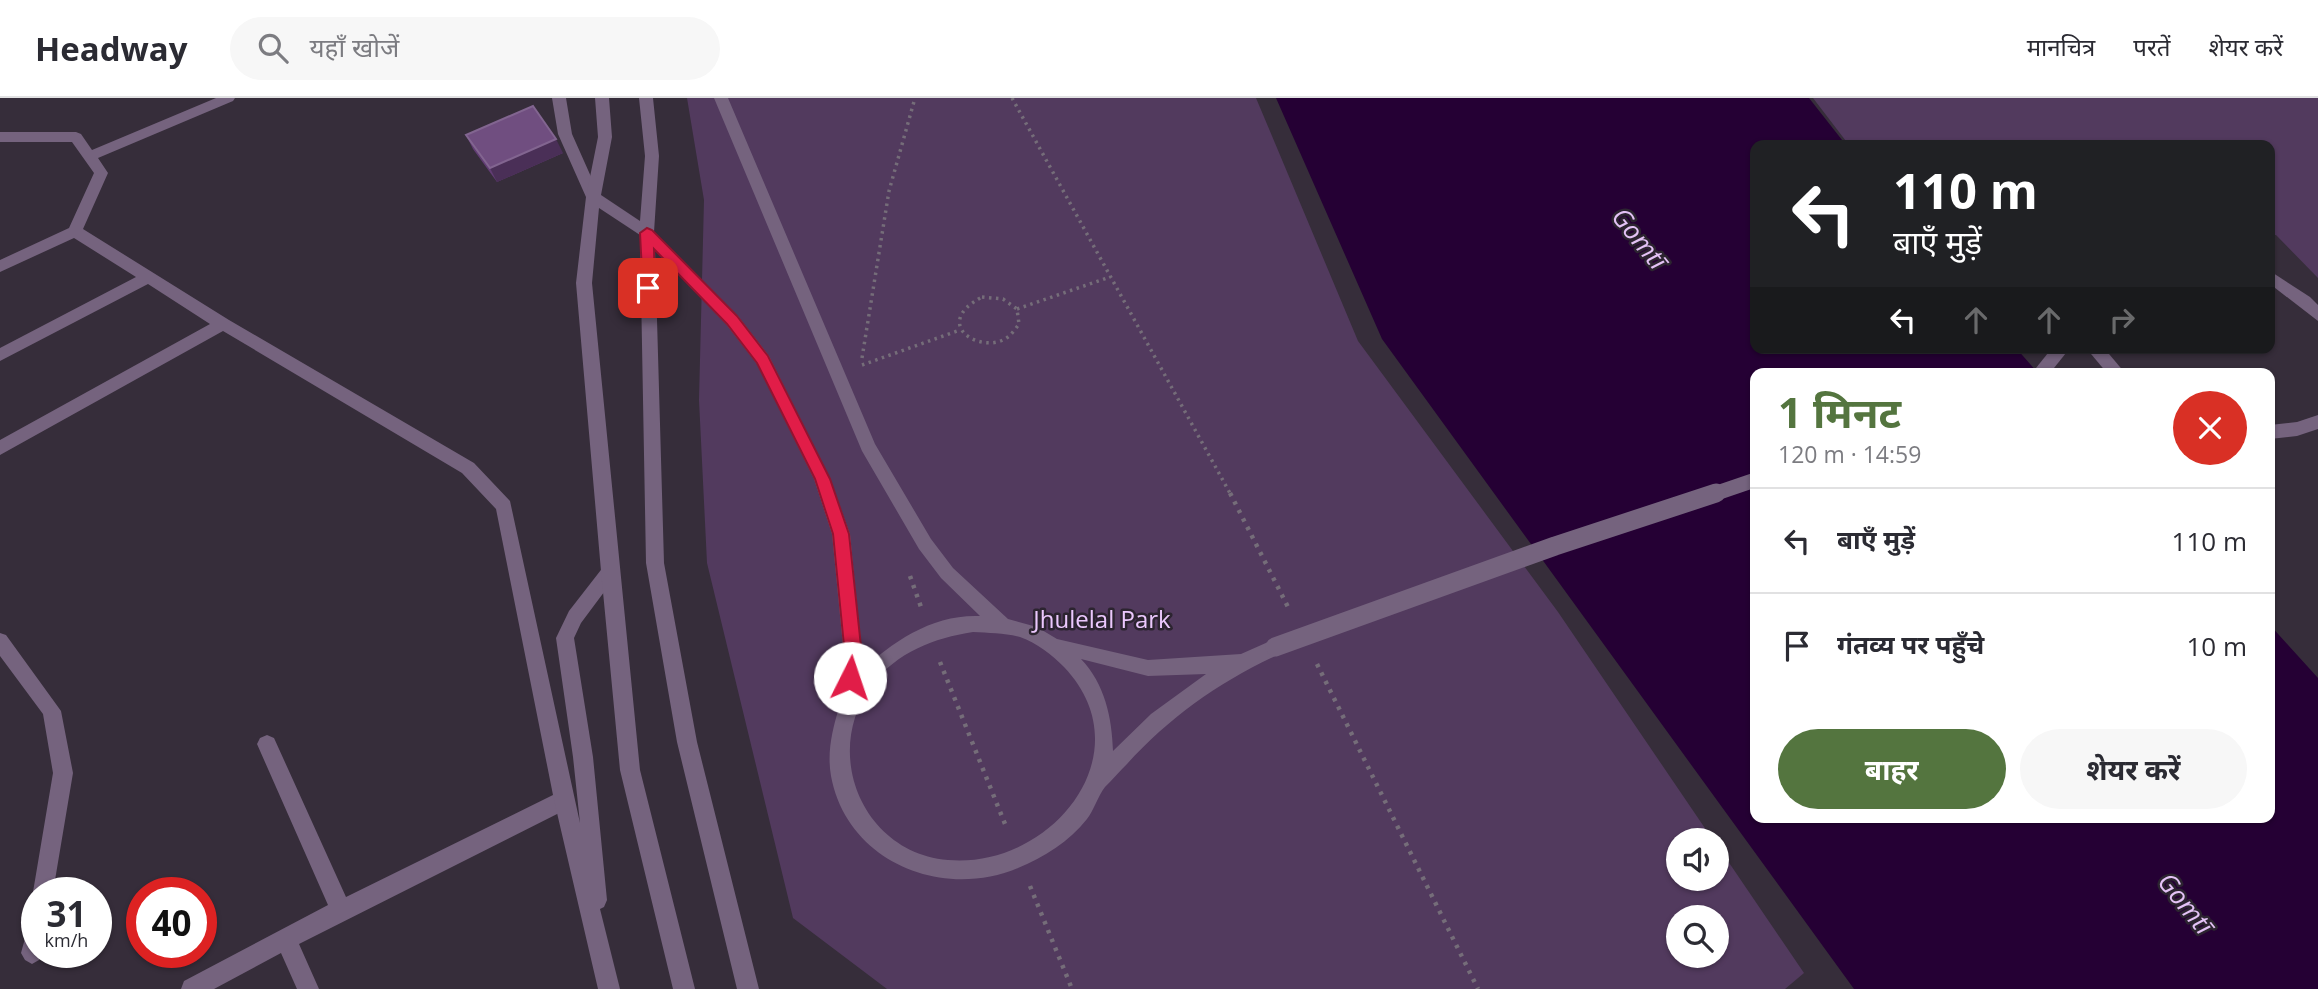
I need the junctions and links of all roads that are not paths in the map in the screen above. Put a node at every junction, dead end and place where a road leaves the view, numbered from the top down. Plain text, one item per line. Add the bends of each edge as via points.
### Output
1 (228, 98) edge
2 (559, 98) edge
3 (602, 98) edge
4 (646, 98) edge
5 (720, 98) edge
6 (0, 137) edge
7 (90, 156) junction
8 (593, 197) junction
9 (75, 231) junction
10 (647, 233) junction
11 (0, 266) edge
12 (146, 278) junction
13 (2275, 280) edge
14 (2318, 315) edge
15 (223, 324) junction
16 (2056, 354) edge
17 (2100, 354) edge
18 (0, 355) edge
19 (2044, 367) edge
20 (2112, 368) edge
21 (2318, 422) edge
22 (2275, 431) edge
23 (0, 449) edge
24 (1750, 482) edge
25 (610, 571) junction
26 (1002, 625) junction
27 (0, 641) edge
28 (1053, 644) junction
29 (1245, 660) junction
30 (843, 721) junction
31 (267, 744) dead end
32 (1094, 788) junction
33 (564, 800) junction
34 (46, 877) edge
35 (341, 910) junction
36 (286, 939) junction
37 (605, 983) edge
38 (192, 989) edge
39 (308, 989) edge
40 (684, 989) edge
41 (748, 989) edge

1 - 7 street
2 - 8 street via 565,134
3 - 8 street via 605,137
4 - 10 street via 652,156
5 - 26 street via 868,446 925,544 947,573
6 - 7 street via 76,136
7 - 9 street via 101,173
8 - 10 street
8 - 25 street via 584,283
9 - 11 street
9 - 12 street
10 - 30 street via 732,320 763,360 822,479 841,534 848,593 853,656
10 - 41 street via 654,563 687,742
12 - 15 street
12 - 18 street
13 - 14 street
15 - 23 street
15 - 33 street via 468,468 504,506
16 - 19 street
17 - 20 street
21 - 22 street
24 - 29 street, bridge via 1555,546
25 - 37 street via 565,638 583,757
25 - 40 street via 630,770
26 - 28 street
26 - 30 street via 945,628 894,652 866,679
27 - 34 street via 52,711 55,723 63,773
28 - 29 street via 1148,668
28 - 32 street via 1090,682 1100,706 1102,761
29 - 32 street via 1162,716
30 - 32 street via 839,776 862,826 909,861 938,869 970,871 1019,858 1057,836
31 - 35 street
33 - 35 street
33 - 37 street
35 - 36 street
36 - 38 street
36 - 39 street

